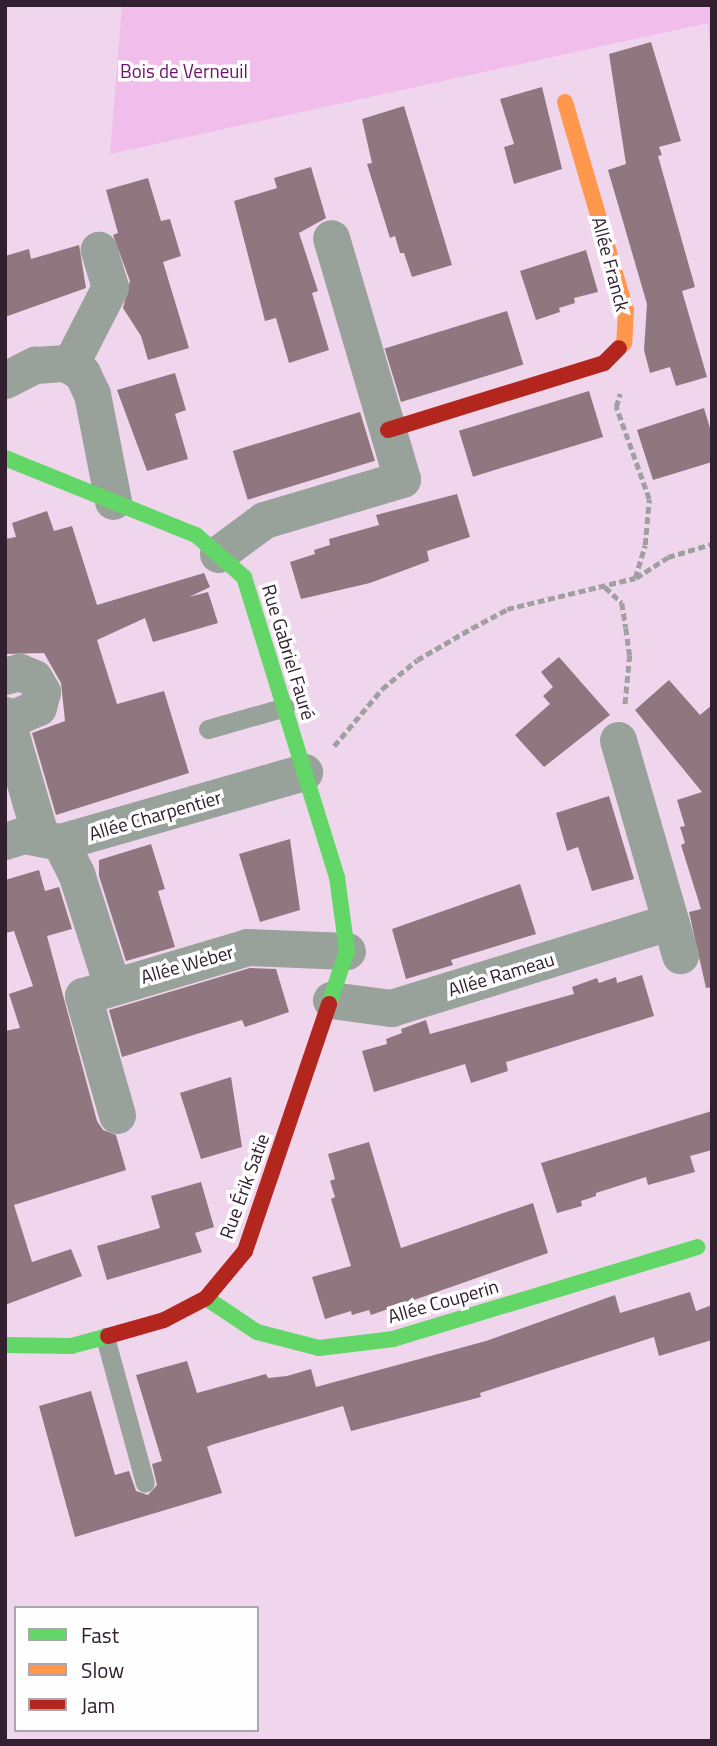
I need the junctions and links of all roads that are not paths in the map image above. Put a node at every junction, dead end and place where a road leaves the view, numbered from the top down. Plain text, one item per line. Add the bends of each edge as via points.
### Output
1 (565, 102) dead end
2 (331, 238) dead end
3 (99, 250) dead end
4 (70, 365) junction
5 (5, 380) edge
6 (388, 430) junction
7 (5, 458) edge
8 (113, 501) junction
9 (218, 554) junction
10 (5, 676) edge
11 (285, 707) junction
12 (6, 718) edge
13 (208, 729) dead end
14 (618, 740) road end
15 (304, 772) junction
16 (35, 840) edge
17 (337, 877) joint
18 (347, 951) junction
19 (112, 986) junction
20 (331, 1000) junction
21 (117, 1115) dead end
22 (697, 1247) dead end
23 (206, 1298) junction
24 (105, 1337) junction
25 (5, 1345) edge
26 (145, 1483) dead end

1 - 6 street, Allée Franck via 626,310 624,343 604,363
2 - 6 street
3 - 4 street via 110,287
4 - 5 street via 35,365
4 - 8 street via 82,373 92,394
6 - 9 street via 402,479 264,520
7 - 8 street, Rue Gabriel Fauré
8 - 9 street, Rue Gabriel Fauré via 196,535
9 - 11 street, Rue Gabriel Fauré via 244,577
10 - 12 street via 19,672 34,678 42,692 38,707
11 - 13 lane
11 - 15 street, Rue Gabriel Fauré
12 - 16 street
14 - 20 street, Allée Rameau via 675,938 391,1009
15 - 16 street, Allée Charpentier
15 - 17 street, Rue Gabriel Fauré
16 - 19 street via 76,873
17 - 18 street, Rue Érik Satie
18 - 19 street, Allée Weber via 247,947
18 - 20 street, Rue Érik Satie
19 - 21 street, Allée Weber via 83,996
20 - 23 street, Rue Érik Satie via 245,1251
22 - 23 street, Allée Couperin via 393,1339 319,1348 257,1332
23 - 24 street, Rue Érik Satie via 164,1320
24 - 25 street, Rue Érik Satie via 71,1346
24 - 26 lane

